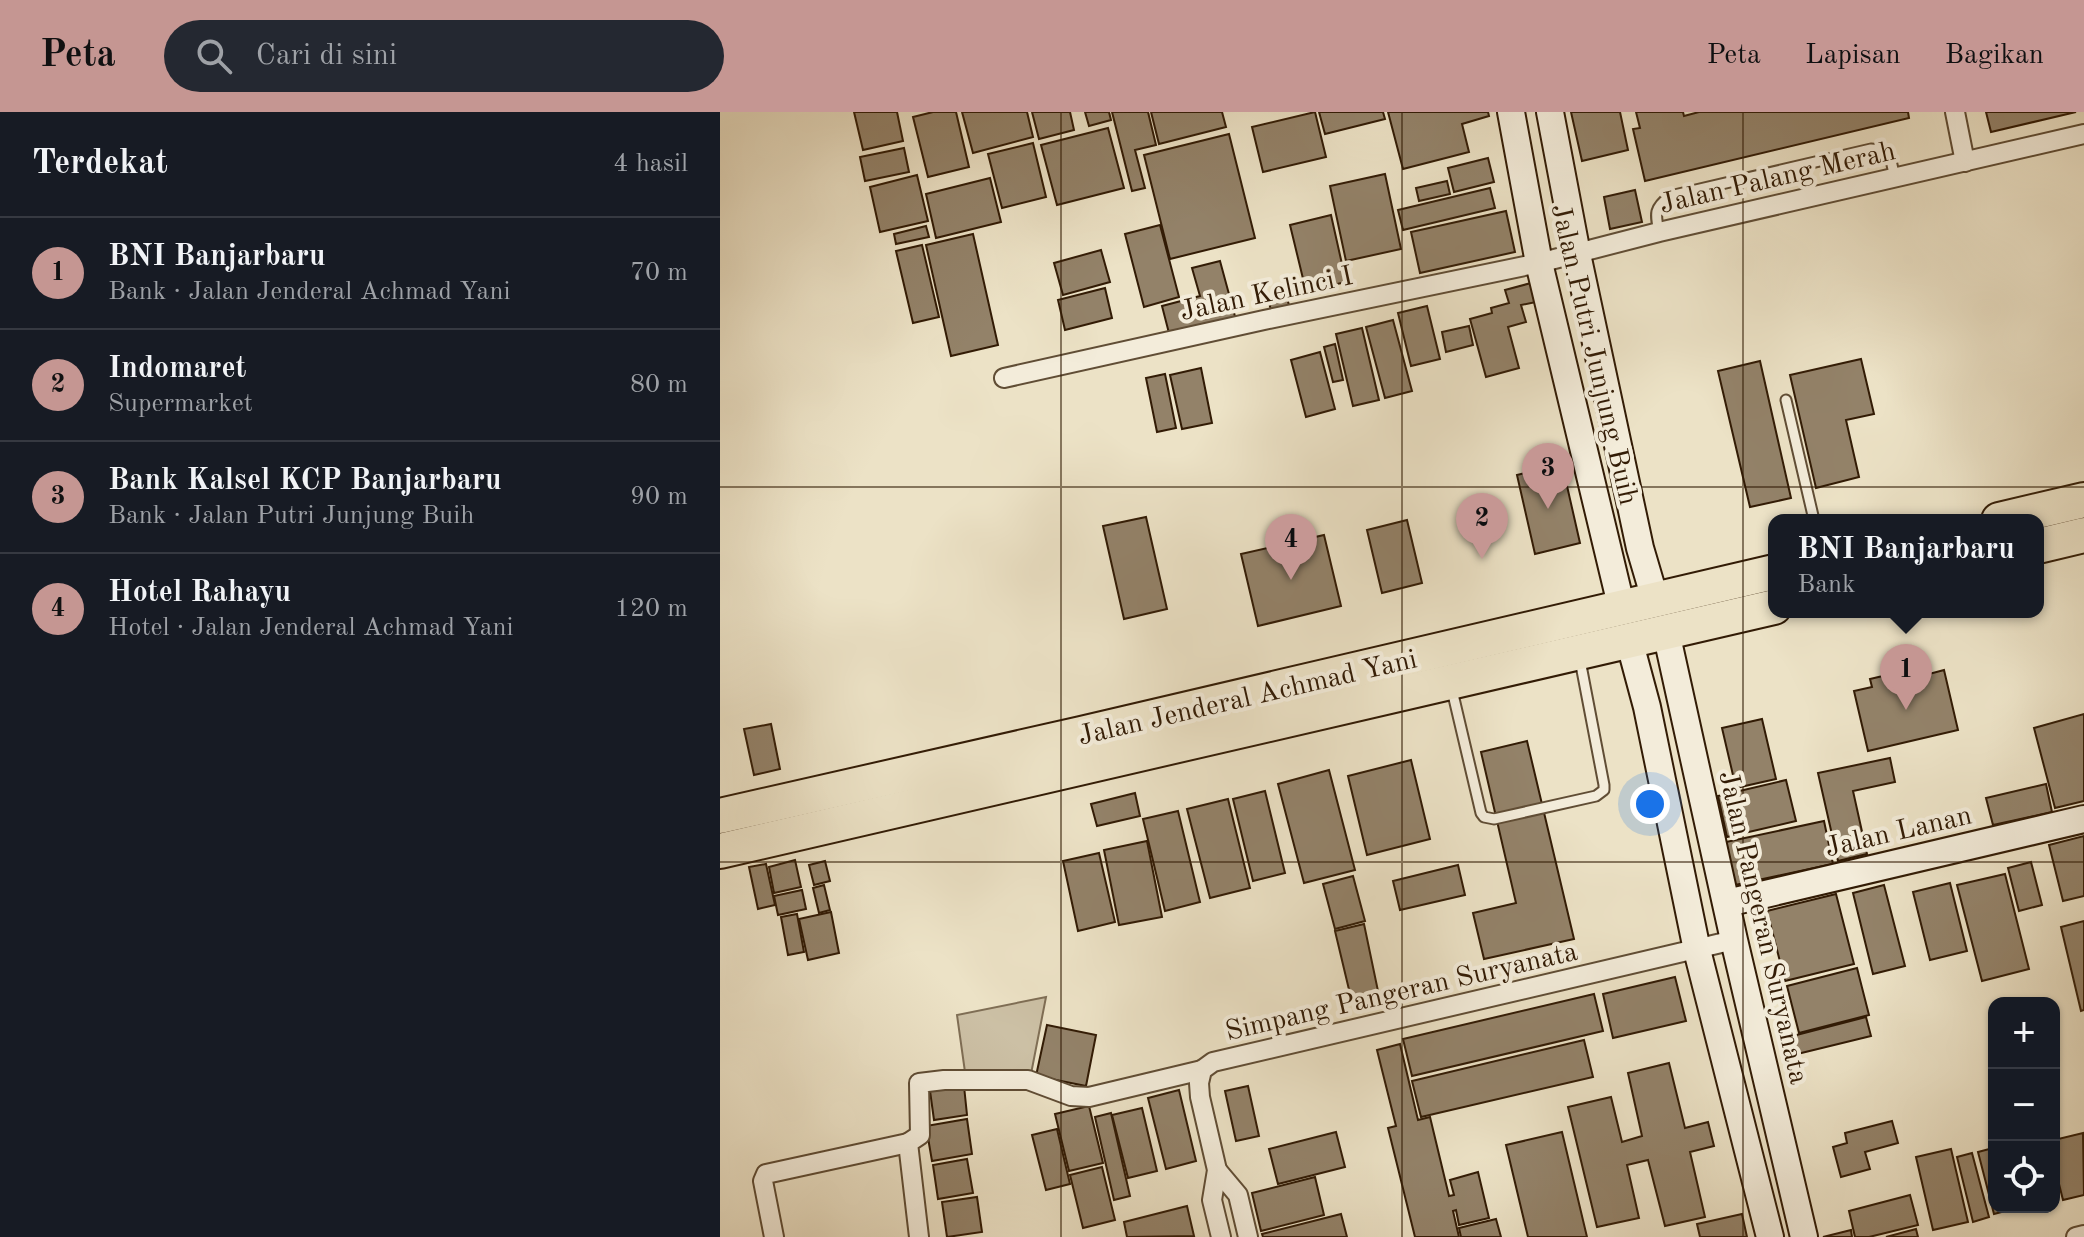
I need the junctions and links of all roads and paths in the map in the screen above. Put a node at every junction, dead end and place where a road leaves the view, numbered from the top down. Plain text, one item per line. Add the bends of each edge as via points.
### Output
1 (1511, 112) edge
2 (1550, 112) edge
3 (1955, 112) edge
4 (2084, 134) edge
5 (1965, 162) junction
6 (1895, 178) junction
7 (1659, 232) junction
8 (1577, 254) junction
9 (1539, 263) junction
10 (1004, 378) dead end
11 (1786, 400) dead end
12 (2084, 500) edge
13 (1813, 514) edge
14 (2024, 514) edge
15 (2084, 535) edge
16 (2044, 545) edge
17 (1768, 573) edge
18 (1655, 599) junction
19 (1768, 608) edge
20 (1626, 624) junction
21 (1666, 632) junction
22 (1578, 652) junction
23 (1450, 683) junction
24 (1085, 750) junction
25 (841, 806) junction
26 (720, 816) edge
27 (2084, 819) edge
28 (720, 851) edge
29 (1727, 903) junction
30 (1734, 940) junction
31 (1697, 950) junction
32 (1202, 1070) junction
33 (908, 1143) junction
34 (1217, 1170) junction
35 (2084, 1235) edge
36 (774, 1237) edge
37 (919, 1237) edge
38 (1221, 1237) edge
39 (1248, 1237) edge
40 (1770, 1237) edge
41 (1804, 1237) edge
42 (2076, 1237) edge

1 - 9 street, Jalan Putri Junjung Buih
2 - 8 street, Jalan Putri Junjung Buih
3 - 5 street
4 - 5 street, Jalan Palang Merah
5 - 6 street, Jalan Palang Merah
6 - 7 street, Jalan Palang Merah
6 - 7 lane via 1890,156 1871,149 1670,196 1655,215
7 - 8 street, Jalan Palang Merah
8 - 9 street, Jalan Palang Merah
8 - 18 street, Jalan Putri Junjung Buih
9 - 10 street, Jalan Kelinci I
9 - 20 street, Jalan Putri Junjung Buih
11 - 13 lane
12 - 14 highway
15 - 16 highway
17 - 18 highway, Jalan Jenderal Achmad Yani
18 - 20 highway, Jalan Jenderal Achmad Yani
19 - 21 highway, Jalan Jenderal Achmad Yani
20 - 21 highway, Jalan Jenderal Achmad Yani
20 - 22 highway, Jalan Jenderal Achmad Yani
20 - 24 highway, Jalan Jenderal Achmad Yani
20 - 31 street
21 - 29 street, Jalan Pangeran Suryanata
22 - 23 highway, Jalan Jenderal Achmad Yani
22 - 23 lane via 1604,785 1596,796 1484,817
23 - 24 highway, Jalan Jenderal Achmad Yani
24 - 25 highway, Jalan Jenderal Achmad Yani
25 - 26 highway, Jalan Jenderal Achmad Yani
25 - 28 highway, Jalan Jenderal Achmad Yani
27 - 29 street, Jalan Lanan
29 - 30 street, Jalan Pangeran Suryanata
30 - 31 street, Simpang Pangeran Suryanata
30 - 41 street, Jalan Pangeran Suryanata
31 - 32 street, Simpang Pangeran Suryanata via 1213,1062
31 - 40 street
32 - 33 street via 1089,1097 1028,1080 919,1083 920,1135
32 - 34 street, Simpang Pangeran Suryanata via 1200,1097
33 - 36 street via 766,1174
33 - 37 street
34 - 38 street, Simpang Pangeran Suryanata via 1212,1200
34 - 39 street via 1238,1195
35 - 42 street

